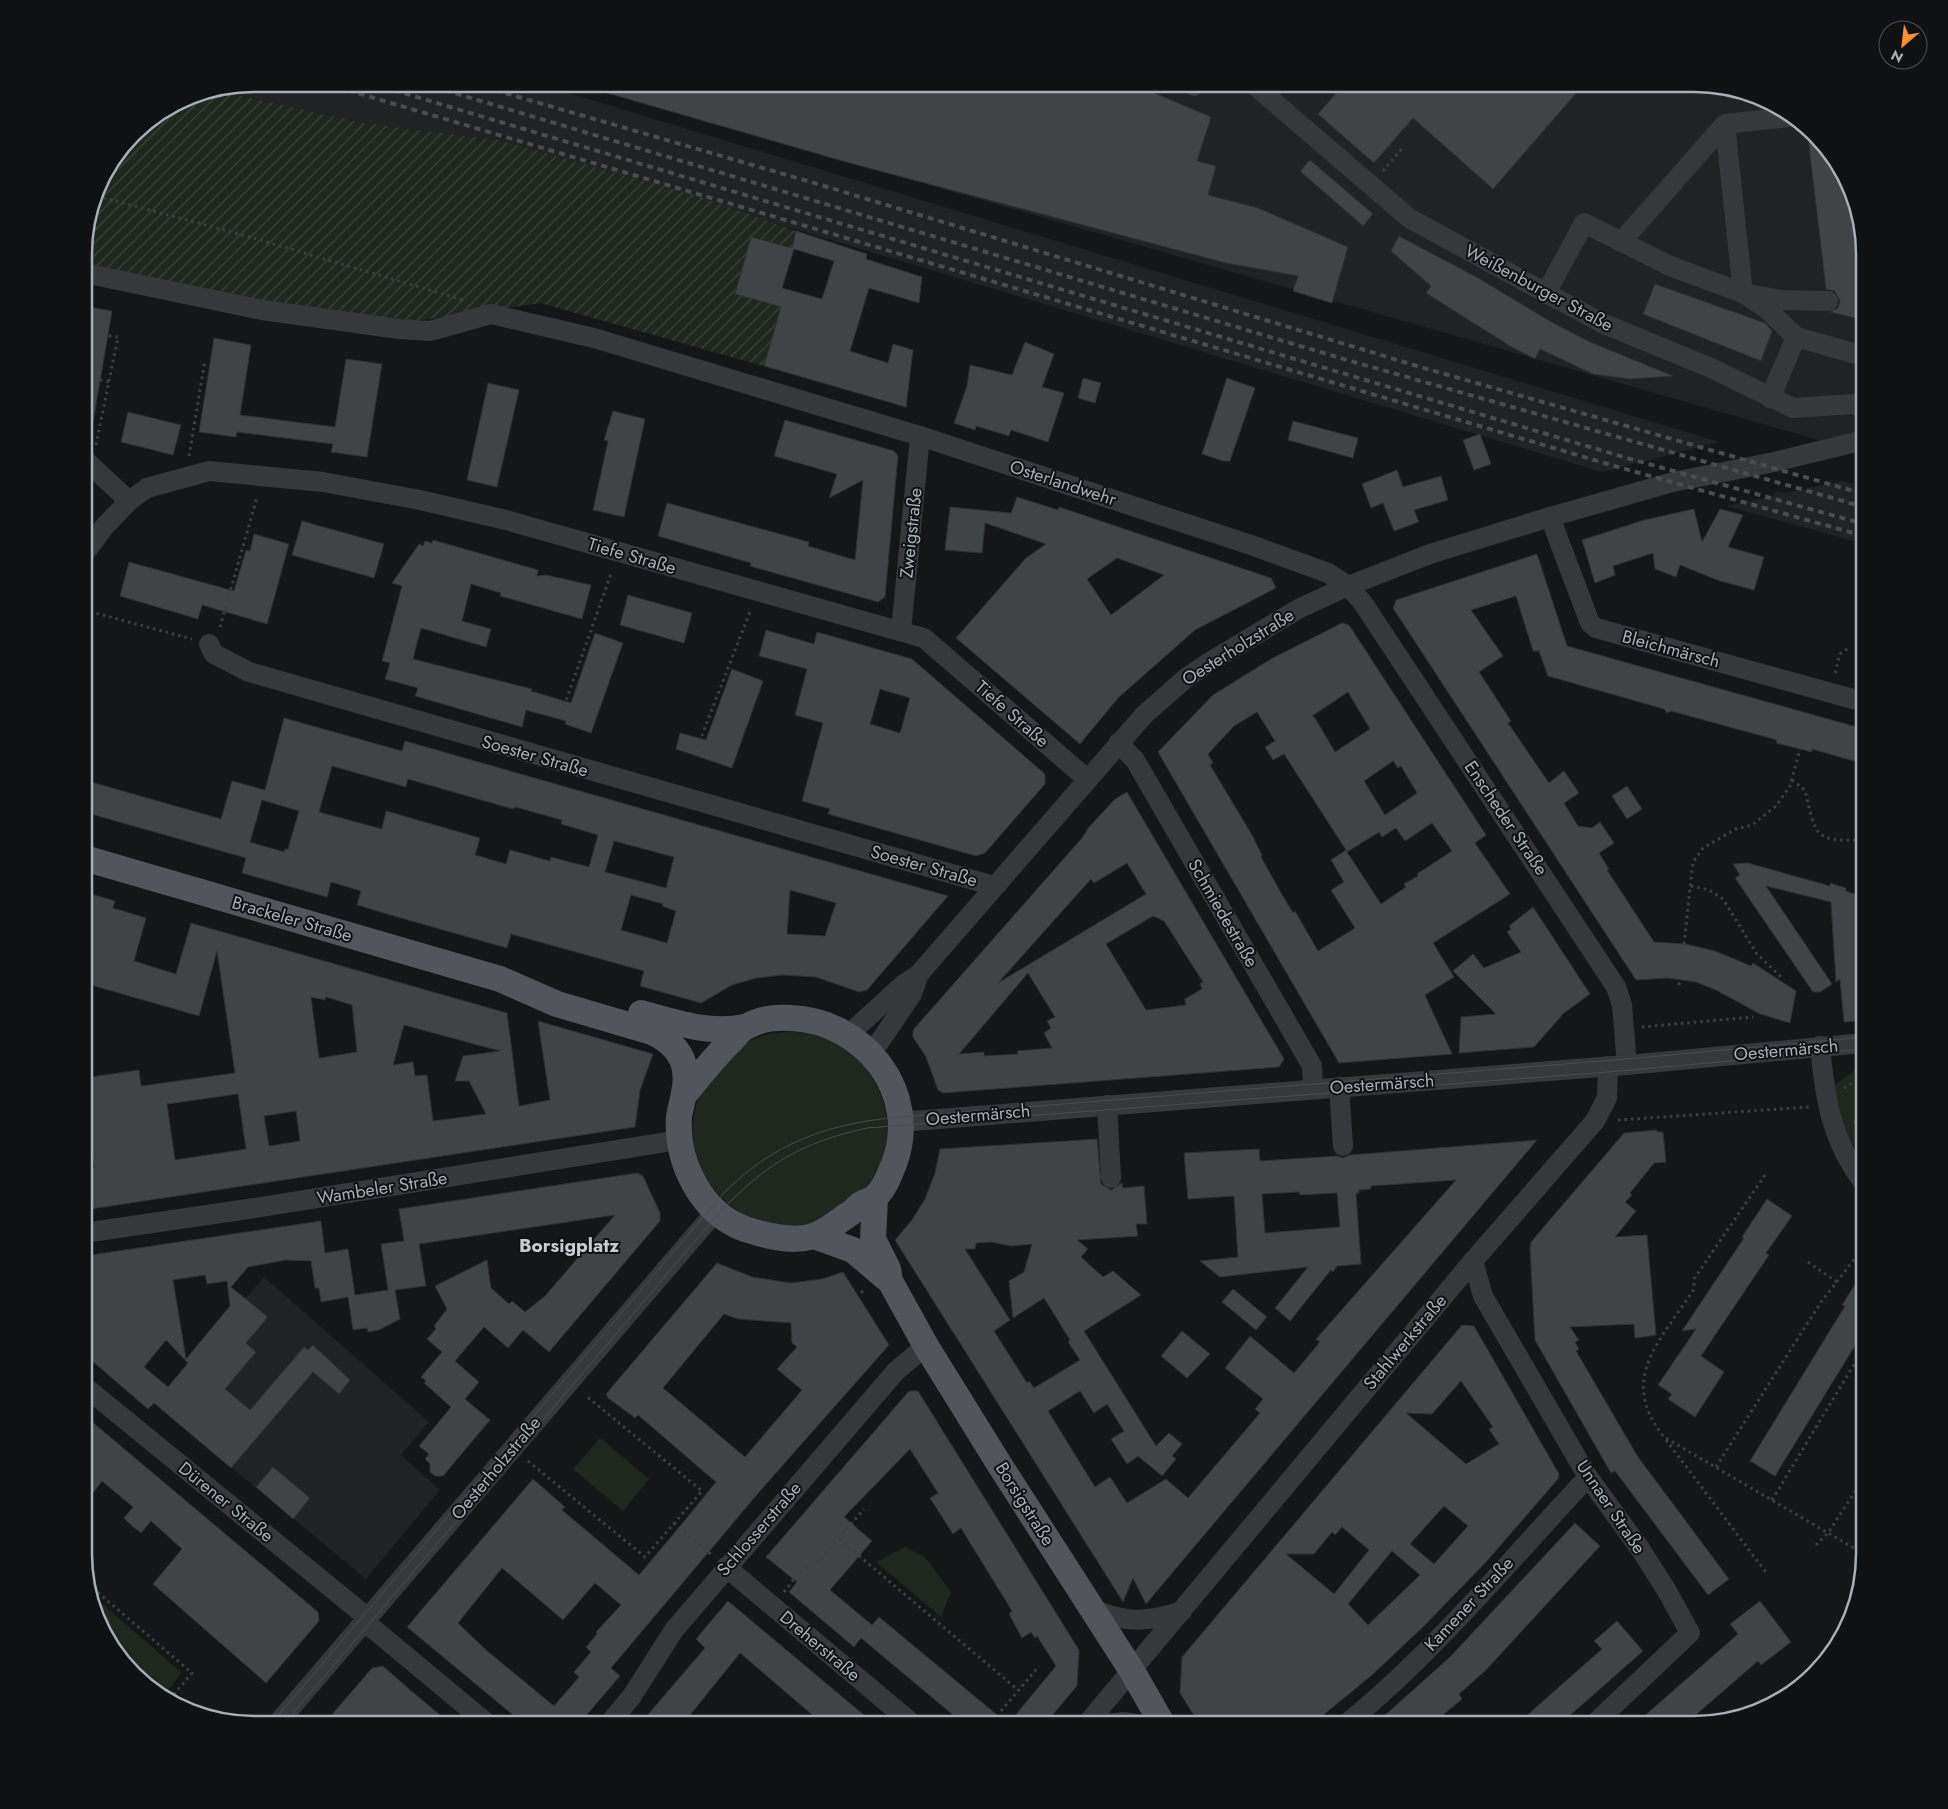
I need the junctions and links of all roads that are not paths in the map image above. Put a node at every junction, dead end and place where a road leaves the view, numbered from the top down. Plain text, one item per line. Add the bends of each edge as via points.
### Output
1 (1263, 92) edge
2 (1780, 118) edge
3 (1725, 124) junction
4 (1621, 242) junction
5 (93, 275) edge
6 (1743, 293) junction
7 (1546, 294) junction
8 (1828, 301) dead end
9 (1796, 337) junction
10 (1855, 354) edge
11 (1770, 398) junction
12 (1855, 405) edge
13 (920, 436) junction
14 (1855, 442) edge
15 (93, 467) edge
16 (128, 501) junction
17 (1550, 517) junction
18 (93, 542) edge
19 (1348, 586) junction
20 (901, 631) junction
21 (209, 644) road end
22 (1855, 700) edge
23 (1118, 743) junction
24 (1086, 779) junction
25 (93, 861) edge
26 (994, 886) junction
27 (919, 974) junction
28 (500, 979) junction
29 (745, 1027) junction
30 (848, 1034) junction
31 (1856, 1044) edge
32 (1820, 1046) junction
33 (872, 1053) junction
34 (1618, 1065) junction
35 (1339, 1087) junction
36 (1313, 1089) junction
37 (684, 1094) junction
38 (1107, 1105) junction
39 (900, 1122) junction
40 (679, 1140) junction
41 (1343, 1146) dead end
42 (1856, 1171) edge
43 (1111, 1178) dead end
44 (875, 1198) junction
45 (716, 1211) junction
46 (93, 1232) edge
47 (814, 1236) junction
48 (1472, 1261) junction
49 (890, 1282) junction
50 (926, 1346) junction
51 (93, 1393) edge
52 (1588, 1477) junction
53 (726, 1567) junction
54 (1090, 1608) junction
55 (1182, 1611) junction
56 (366, 1620) junction
57 (1132, 1671) junction
58 (284, 1716) edge
59 (478, 1716) edge
60 (615, 1716) edge
61 (903, 1716) edge
62 (1093, 1716) edge
63 (1159, 1716) edge
64 (1354, 1716) edge
65 (1603, 1716) edge

1 - 7 street, Weißenburger Straße via 1408,218
2 - 3 street
3 - 4 street
3 - 6 street
4 - 6 street via 1670,266
4 - 7 street via 1584,223
5 - 13 street, Osterlandwehr via 262,310 399,329 430,331 491,314 594,338
6 - 8 street via 1780,300
6 - 9 street via 1767,309
7 - 11 street, Weißenburger Straße
9 - 10 street
9 - 11 street
11 - 12 street, Weißenburger Straße via 1793,408
13 - 19 street, Osterlandwehr via 1254,546 1328,573
13 - 20 street, Zweigstraße
14 - 17 street via 1673,482
15 - 16 street
16 - 18 street, Tiefe Straße
16 - 20 street, Tiefe Straße via 147,488 209,471 323,482 506,520
17 - 19 street, Oesterholzstraße via 1430,554
17 - 22 street, Bleichmärsch via 1590,623 1596,628
19 - 23 street, Oesterholzstraße via 1300,608 1186,678 1144,714
19 - 34 street, Enscheder Straße via 1368,611 1616,987 1624,1028
20 - 24 street, Tiefe Straße via 924,638
21 - 26 street, Soester Straße via 214,654 249,672
23 - 24 street, Oesterholzstraße
23 - 36 street, Schmiedestraße via 1135,760 1312,1066
24 - 26 street, Oesterholzstraße
25 - 28 main road, Brackeler Straße
26 - 27 street, Oesterholzstraße
27 - 30 street, Oesterholzstraße
27 - 33 street, Oesterholzstraße via 912,994
28 - 29 main road, Brackeler Straße via 524,976 550,983 571,994 695,1028 726,1031
28 - 37 main road, Brackeler Straße via 557,1004 666,1038 676,1048 684,1065
29 - 30 main road via 761,1021 805,1018
29 - 37 main road via 714,1056
30 - 33 main road
31 - 32 street, Oestermärsch
32 - 34 street, Oestermärsch
32 - 42 street via 1827,1106 1846,1158
33 - 39 main road via 896,1097
34 - 35 street, Oestermärsch
34 - 48 street, Stahlwerkstraße via 1595,1122
35 - 36 street, Oestermärsch
35 - 41 street
36 - 38 street, Oestermärsch
37 - 40 main road
38 - 39 street, Oestermärsch
38 - 43 street
39 - 44 main road via 897,1156 887,1181
40 - 45 main road via 690,1176
40 - 46 street, Wambeler Straße
44 - 47 main road
44 - 49 main road, Borsigstraße via 873,1239 888,1269
45 - 47 main road via 743,1228 769,1237
45 - 56 street, Oesterholzstraße
47 - 49 main road, Borsigstraße via 853,1250
48 - 52 street, Unnaer Straße via 1483,1296
48 - 55 street, Stahlwerkstraße
49 - 50 main road, Borsigstraße
50 - 53 street, Schlosserstraße via 896,1371
50 - 54 main road, Borsigstraße
51 - 56 street, Dürener Straße
52 - 64 street, Kamener Straße via 1466,1610 1414,1663
52 - 65 street, Unnaer Straße via 1641,1550 1690,1633
53 - 60 street, Schlosserstraße via 674,1630
53 - 61 street, Dreherstraße
54 - 55 street via 1114,1617 1140,1620 1154,1620
54 - 57 main road, Borsigstraße
55 - 57 street, Stahlwerkstraße
56 - 58 street, Oesterholzstraße
56 - 59 street, Dürener Straße
57 - 62 street, Stahlwerkstraße
57 - 63 main road, Borsigstraße

